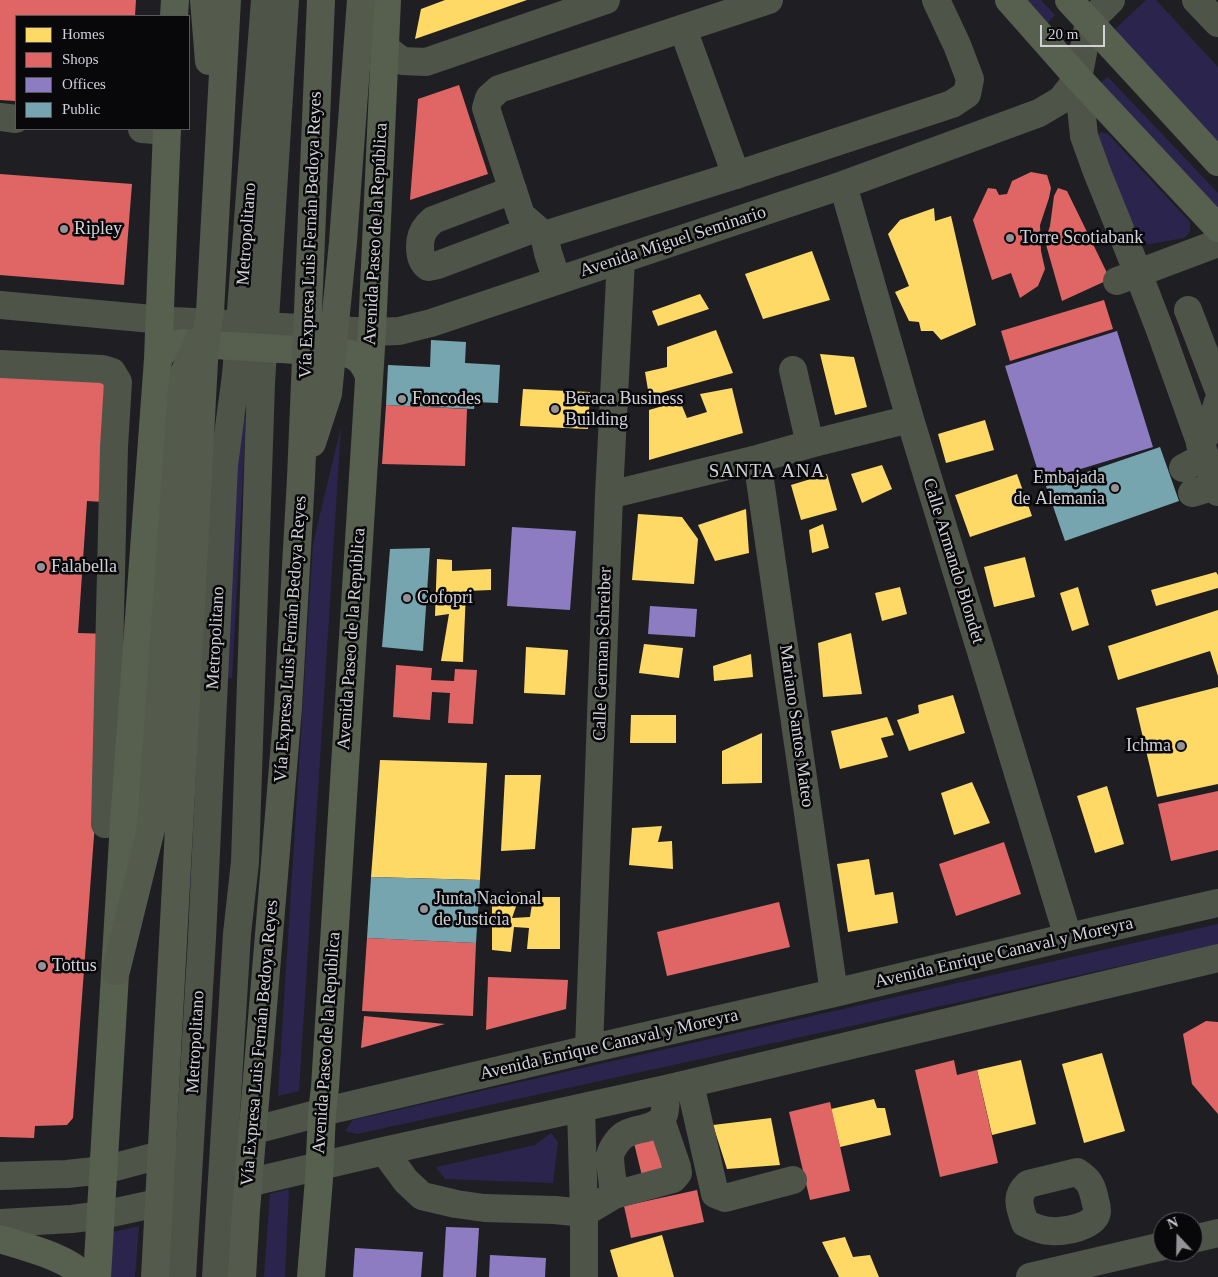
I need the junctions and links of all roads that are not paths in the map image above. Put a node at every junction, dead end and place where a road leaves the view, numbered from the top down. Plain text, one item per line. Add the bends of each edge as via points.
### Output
1 (176, 0) edge
2 (204, 0) edge
3 (227, 0) edge
4 (265, 0) edge
5 (285, 0) edge
6 (321, 0) edge
7 (361, 0) edge
8 (387, 0) edge
9 (606, 0) edge
10 (769, 0) edge
11 (936, 0) edge
12 (1009, 0) edge
13 (1069, 0) edge
14 (1111, 0) edge
15 (1196, 0) edge
16 (174, 15) edge
17 (1089, 22) junction
18 (1218, 23) edge
19 (683, 28) junction
20 (384, 47) junction
21 (1078, 78) junction
22 (0, 117) edge
23 (15, 119) edge
24 (220, 121) junction
25 (159, 130) edge
26 (1218, 162) edge
27 (736, 175) junction
28 (843, 185) junction
29 (513, 190) junction
30 (540, 232) junction
31 (1217, 242) edge
32 (621, 259) junction
33 (1128, 277) junction
34 (557, 280) junction
35 (0, 305) edge
36 (210, 312) junction
37 (172, 328) junction
38 (1218, 336) edge
39 (355, 338) junction
40 (0, 364) edge
41 (793, 370) dead end
42 (1218, 388) edge
43 (1218, 402) edge
44 (910, 419) junction
45 (810, 444) junction
46 (757, 459) junction
47 (1205, 471) edge
48 (301, 478) junction
49 (608, 494) junction
50 (144, 540) junction
51 (110, 609) junction
52 (104, 824) dead end
53 (1218, 903) edge
54 (1068, 937) junction
55 (1218, 958) edge
56 (116, 971) junction
57 (834, 993) junction
58 (590, 1049) junction
59 (678, 1086) junction
60 (581, 1108) junction
61 (322, 1113) junction
62 (661, 1120) junction
63 (582, 1143) junction
64 (384, 1151) junction
65 (610, 1154) junction
66 (319, 1167) junction
67 (104, 1170) junction
68 (0, 1176) edge
69 (793, 1180) dead end
70 (614, 1195) junction
71 (584, 1213) junction
72 (102, 1215) junction
73 (0, 1222) edge
74 (1065, 1230) dead end
75 (1218, 1233) edge
76 (1203, 1237) edge
77 (0, 1239) edge
78 (1153, 1248) edge
79 (1075, 1266) junction
80 (85, 1277) edge
81 (98, 1277) edge
82 (155, 1277) edge
83 (182, 1277) edge
84 (216, 1277) edge
85 (242, 1277) edge
86 (311, 1277) edge
87 (584, 1277) edge
88 (1030, 1277) edge

1 - 16 main road
2 - 24 highway via 210,76
3 - 24 highway
4 - 83 street, Metropolitano via 236,375 224,465
5 - 84 street, Metropolitano via 261,383 245,862 237,934
6 - 48 highway, Vía Expresa Luis Fernán Bedoya Reyes
7 - 48 highway via 328,394
8 - 20 main road, Avenida Paseo de la República
9 - 20 street via 426,62 402,61
10 - 19 street
11 - 27 street via 970,79 967,94 952,104
12 - 21 main road
13 - 17 main road
14 - 17 street
15 - 18 street
17 - 21 street, Avenida Miguel Seminario
17 - 26 main road
19 - 27 street
19 - 29 street via 498,89 489,98 486,108
20 - 39 main road, Avenida Paseo de la República
21 - 28 street, Avenida Miguel Seminario via 1061,100 1039,113
21 - 31 main road
21 - 33 street via 1084,136
22 - 23 street
24 - 36 highway
25 - 37 main road
27 - 30 street
28 - 32 street, Avenida Miguel Seminario
28 - 44 street, Calle Armando Blondet
29 - 30 street via 521,215
29 - 30 street via 433,220 426,226 421,240 423,263 428,267 438,265
30 - 34 street
31 - 33 street
32 - 34 street, Avenida Miguel Seminario
32 - 49 street, Calle German Schreiber
33 - 47 street
34 - 39 street, Avenida Miguel Seminario via 431,323
35 - 37 street
36 - 56 highway via 184,373 151,829
36 - 82 highway via 205,343
37 - 39 main road
37 - 50 main road via 158,359
38 - 42 street via 1196,307
39 - 61 main road, Avenida Paseo de la República via 368,376
40 - 51 street via 102,369 112,372 118,382
41 - 45 street
43 - 47 street via 1209,431
44 - 45 street
44 - 54 street, Calle Armando Blondet
45 - 46 street
46 - 49 street
46 - 57 street, Mariano Santos Mateo
48 - 85 highway, Vía Expresa Luis Fernán Bedoya Reyes via 288,706
49 - 58 street, Calle German Schreiber
50 - 51 street via 126,566
50 - 56 main road
51 - 52 street
53 - 54 street, Avenida Enrique Canaval y Moreyra
54 - 57 street, Avenida Enrique Canaval y Moreyra
55 - 59 street
56 - 67 main road
57 - 58 street, Avenida Enrique Canaval y Moreyra
58 - 61 street, Avenida Enrique Canaval y Moreyra
59 - 60 street
59 - 62 street
59 - 69 street via 715,1194 725,1198
60 - 63 street
60 - 64 street
61 - 66 main road, Avenida Paseo de la República
61 - 67 street, Avenida Enrique Canaval y Moreyra
62 - 65 street via 621,1136
62 - 70 street via 678,1172 673,1179
63 - 65 street
63 - 71 street
64 - 66 street
64 - 71 street via 406,1181 422,1196 484,1208
65 - 70 street
66 - 72 street
66 - 86 main road, Avenida Paseo de la República
67 - 68 street, Avenida Enrique Canaval y Moreyra
67 - 72 main road
70 - 71 street
71 - 87 street
72 - 73 street
72 - 81 main road
74 - 79 street
75 - 76 street
77 - 80 main road via 65,1262
78 - 79 street
79 - 88 street

